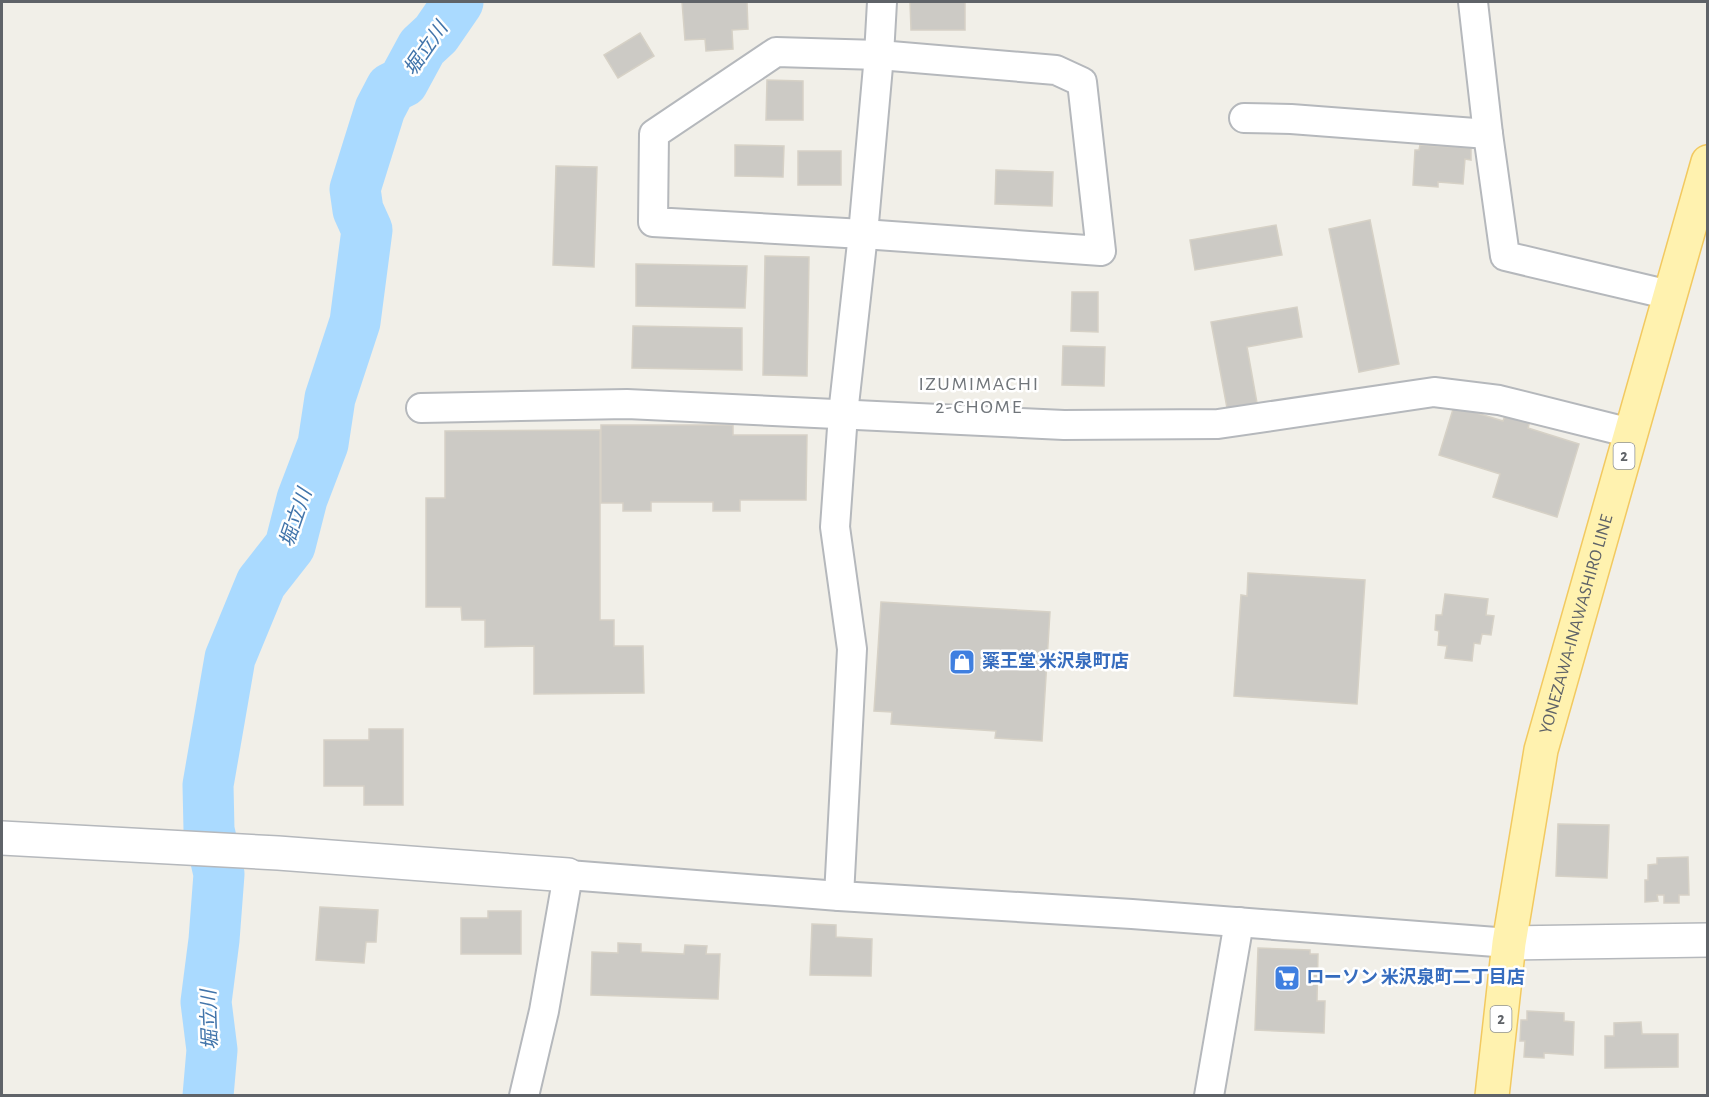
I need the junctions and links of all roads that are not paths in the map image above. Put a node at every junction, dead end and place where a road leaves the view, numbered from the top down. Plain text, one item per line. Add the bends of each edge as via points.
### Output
1 (882, 2) edge
2 (1473, 2) edge
3 (879, 56) junction
4 (1244, 118) dead end
5 (1488, 134) junction
6 (1707, 162) edge
7 (863, 234) junction
8 (1670, 295) junction
9 (421, 408) dead end
10 (843, 414) junction
11 (1631, 433) junction
12 (2, 838) edge
13 (568, 875) junction
14 (839, 896) junction
15 (1239, 922) junction
16 (1707, 940) edge
17 (1509, 943) junction
18 (524, 1095) edge
19 (1209, 1095) edge
20 (1492, 1095) edge

1 - 3 street
2 - 5 street
3 - 7 street
3 - 7 street via 776,52 654,134 653,222
3 - 7 street via 1056,70 1082,82 1101,251
4 - 5 street
5 - 8 street via 1505,256
6 - 8 main road, YONEZAWA-INAWASHIRO LINE / 2
7 - 10 street
8 - 11 main road, YONEZAWA-INAWASHIRO LINE / 2
9 - 10 street via 627,404
10 - 11 street via 1064,425 1218,424 1434,392 1499,400
10 - 14 street via 835,526 852,649
11 - 17 main road, YONEZAWA-INAWASHIRO LINE / 2 via 1541,750
12 - 13 street via 173,846
13 - 14 street
13 - 18 street via 544,1011
14 - 15 street
15 - 17 street
15 - 19 street
16 - 17 street
17 - 20 main road, YONEZAWA-INAWASHIRO LINE / 2

